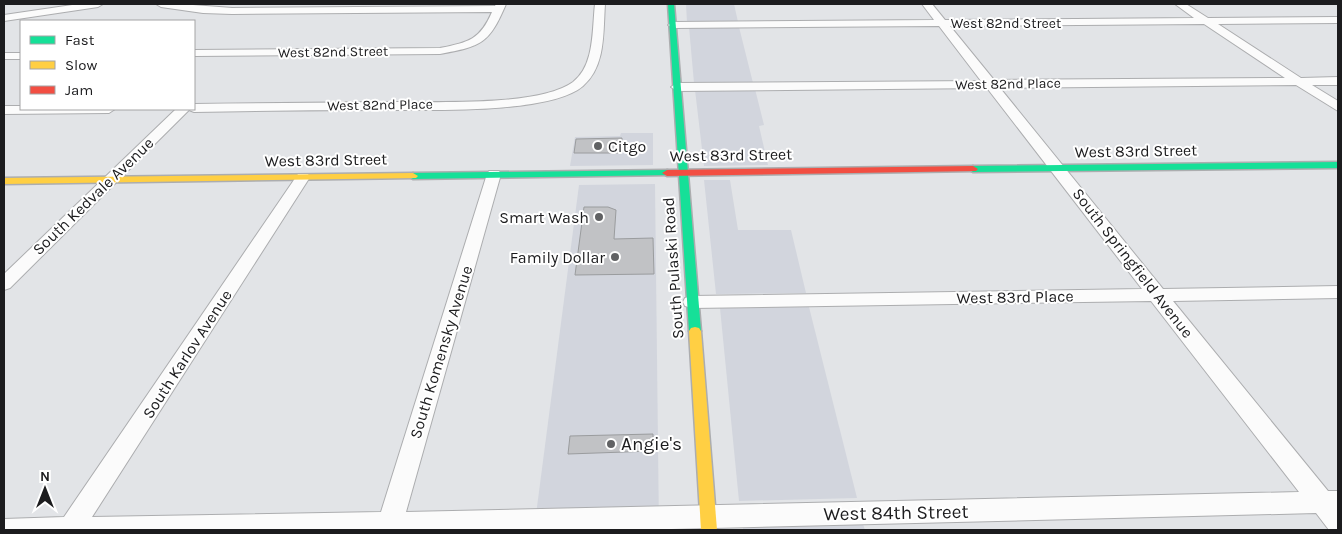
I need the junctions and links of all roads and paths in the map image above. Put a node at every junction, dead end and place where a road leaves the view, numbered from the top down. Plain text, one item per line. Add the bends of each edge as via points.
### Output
1 (98, 4) edge
2 (161, 4) edge
3 (600, 4) edge
4 (671, 4) edge
5 (927, 4) edge
6 (1180, 4) edge
7 (499, 7) edge
8 (4, 18) edge
9 (1338, 20) edge
10 (1207, 21) junction
11 (942, 23) junction
12 (673, 26) junction
13 (195, 53) edge
14 (4, 56) edge
15 (20, 56) edge
16 (1298, 81) junction
17 (1338, 81) edge
18 (991, 84) junction
19 (677, 87) junction
20 (1338, 107) edge
21 (195, 108) edge
22 (4, 110) edge
23 (20, 110) edge
24 (182, 110) edge
25 (1338, 165) edge
26 (1058, 168) junction
27 (682, 172) junction
28 (494, 174) junction
29 (303, 177) junction
30 (110, 179) junction
31 (4, 181) edge
32 (4, 284) edge
33 (1338, 292) edge
34 (1156, 294) junction
35 (692, 302) junction
36 (1330, 503) edge
37 (1338, 523) edge
38 (708, 524) edge
39 (389, 527) edge
40 (71, 529) edge
41 (4, 530) edge

1 - 8 street
2 - 7 street via 232,12
3 - 21 street, West 82nd Place via 593,62 584,80 571,94 499,104
4 - 12 street, South Pulaski Road
5 - 11 street, South Springfield Avenue
6 - 10 street
7 - 13 street, West 82nd Street via 489,32 475,47 440,51
9 - 10 street, West 82nd Street
10 - 11 street, West 82nd Street
10 - 16 street
11 - 12 street, West 82nd Street
11 - 18 street, South Springfield Avenue
12 - 19 street, South Pulaski Road
14 - 15 street
16 - 17 street, West 82nd Place
16 - 18 street, West 82nd Place
16 - 20 street
18 - 19 street, West 82nd Place
18 - 26 street, South Springfield Avenue
19 - 27 street, South Pulaski Road
22 - 23 street
24 - 30 street, South Kedvale Avenue
25 - 26 street, West 83rd Street
26 - 27 street, West 83rd Street
26 - 34 street, South Springfield Avenue
27 - 28 street, West 83rd Street
27 - 35 street, South Pulaski Road
28 - 29 street, West 83rd Street
28 - 39 street, South Komensky Avenue
29 - 30 street, West 83rd Street
29 - 40 street, South Karlov Avenue
30 - 31 street, West 83rd Street
30 - 32 street, South Kedvale Avenue
33 - 34 street, West 83rd Place
34 - 35 street, West 83rd Place
34 - 36 street, South Springfield Avenue
35 - 38 street, South Pulaski Road
36 - 37 street, South Springfield Avenue
36 - 38 street, West 84th Street
38 - 39 street, West 84th Street
39 - 40 street, West 84th Street
40 - 41 street, West 84th Street

